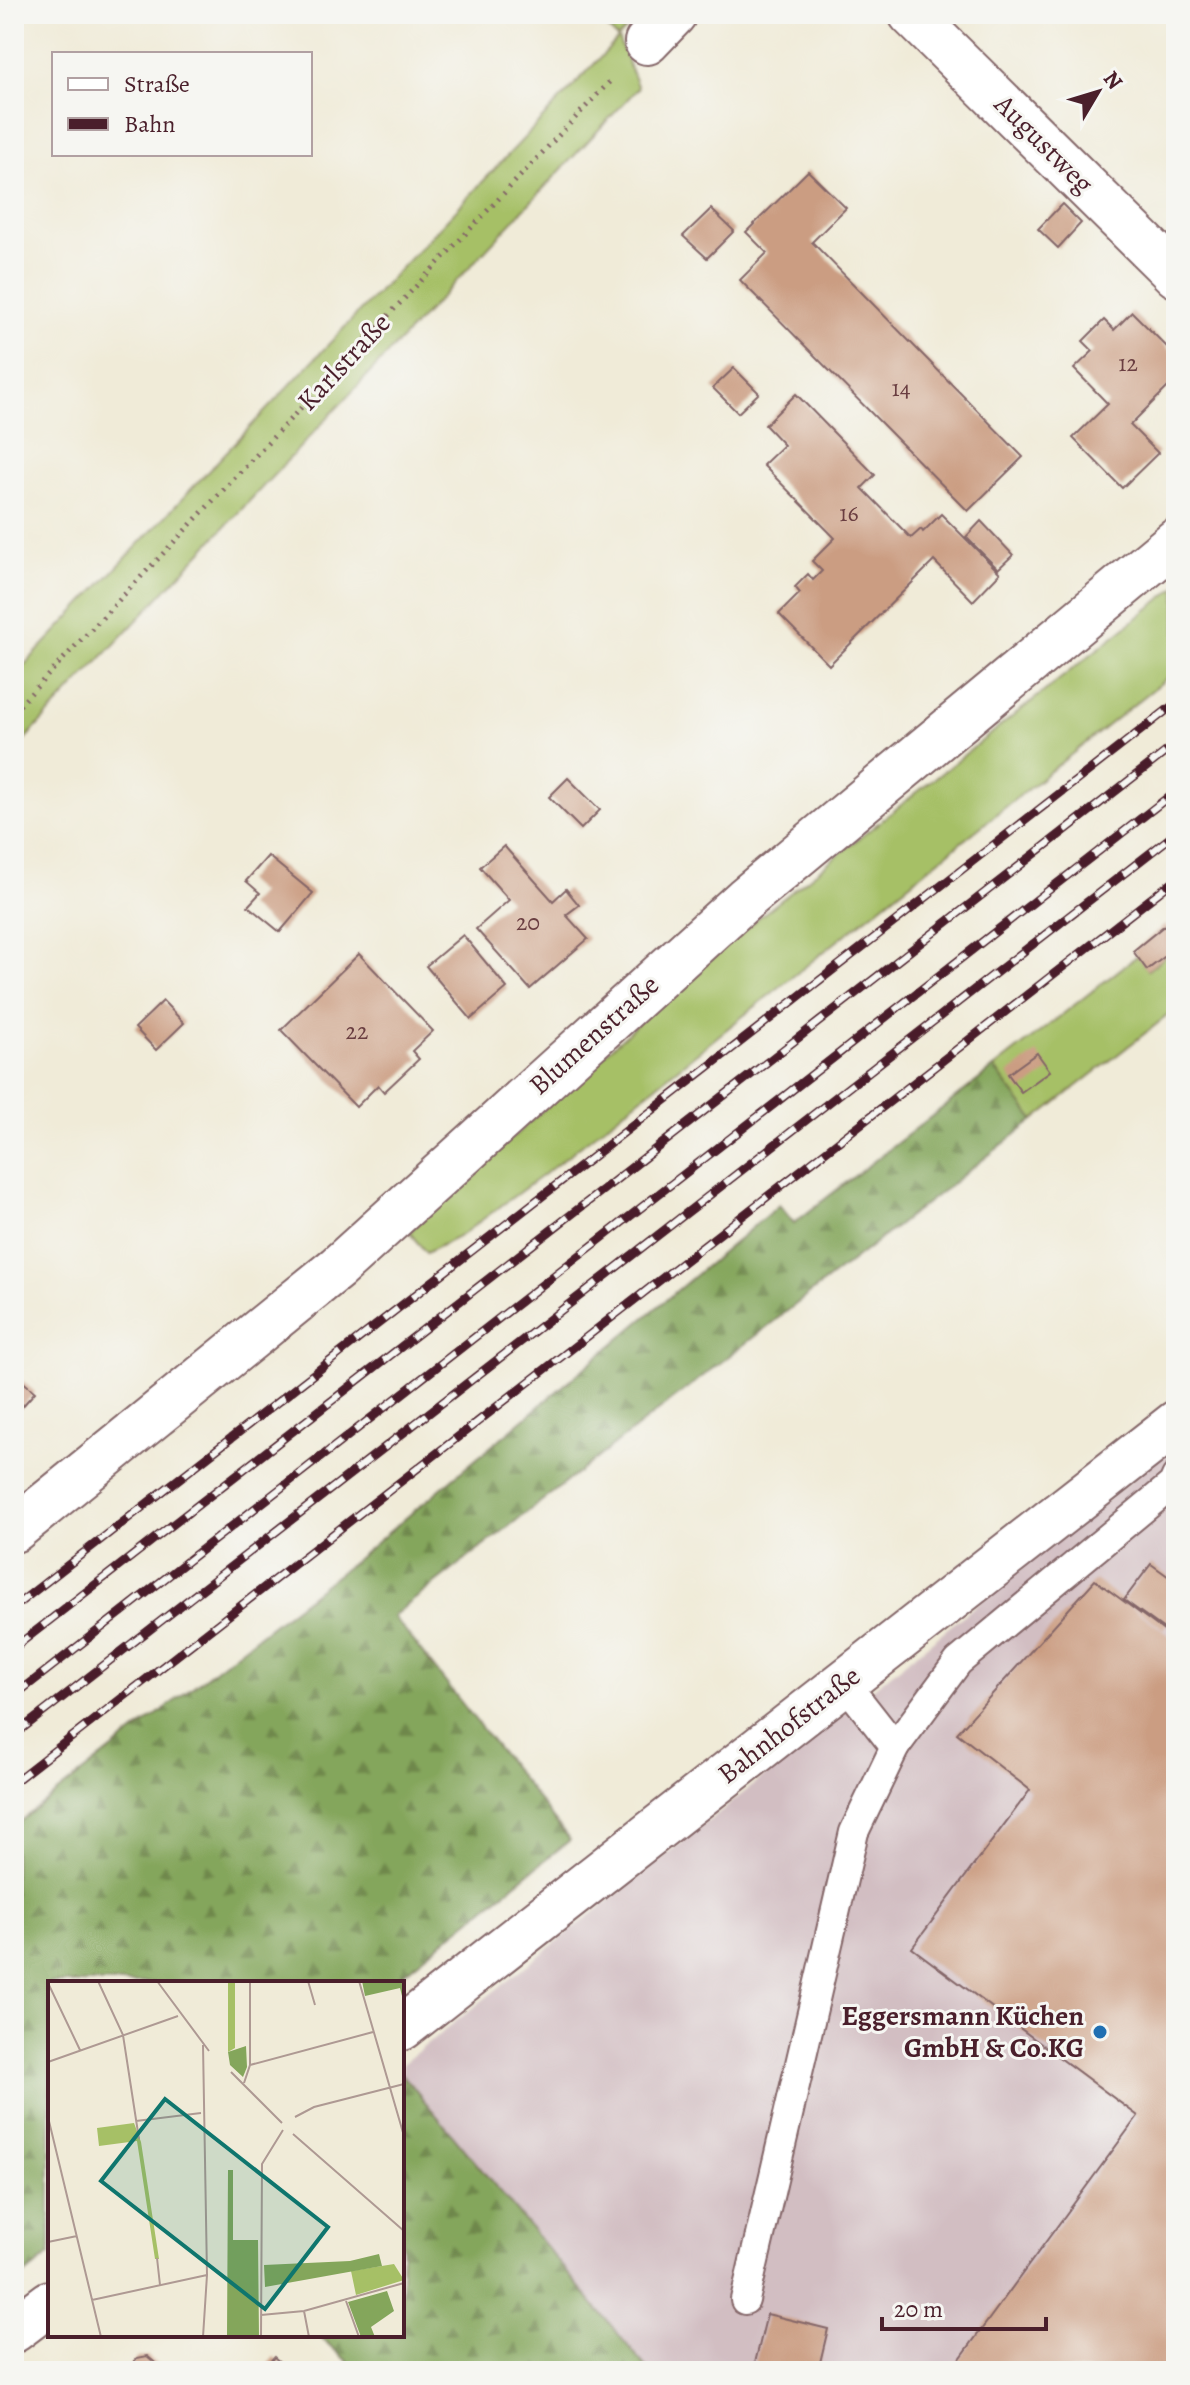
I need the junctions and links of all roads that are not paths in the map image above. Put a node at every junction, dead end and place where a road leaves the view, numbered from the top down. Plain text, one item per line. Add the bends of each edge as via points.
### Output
1 (911, 14) edge
2 (1176, 275) edge
3 (1176, 541) edge
4 (1173, 1431) edge
5 (1176, 1477) edge
6 (14, 1530) edge
7 (844, 1682) junction
8 (895, 1747) junction
9 (404, 2026) edge
10 (745, 2300) dead end
11 (48, 2304) edge
12 (14, 2330) edge

1 - 2 street, Augustweg
3 - 6 street, Blumenstraße via 745,899 337,1268
4 - 7 street, Bahnhofstraße
5 - 8 lane via 958,1662
7 - 8 lane
7 - 9 street, Bahnhofstraße
8 - 10 lane via 854,1832
11 - 12 street

